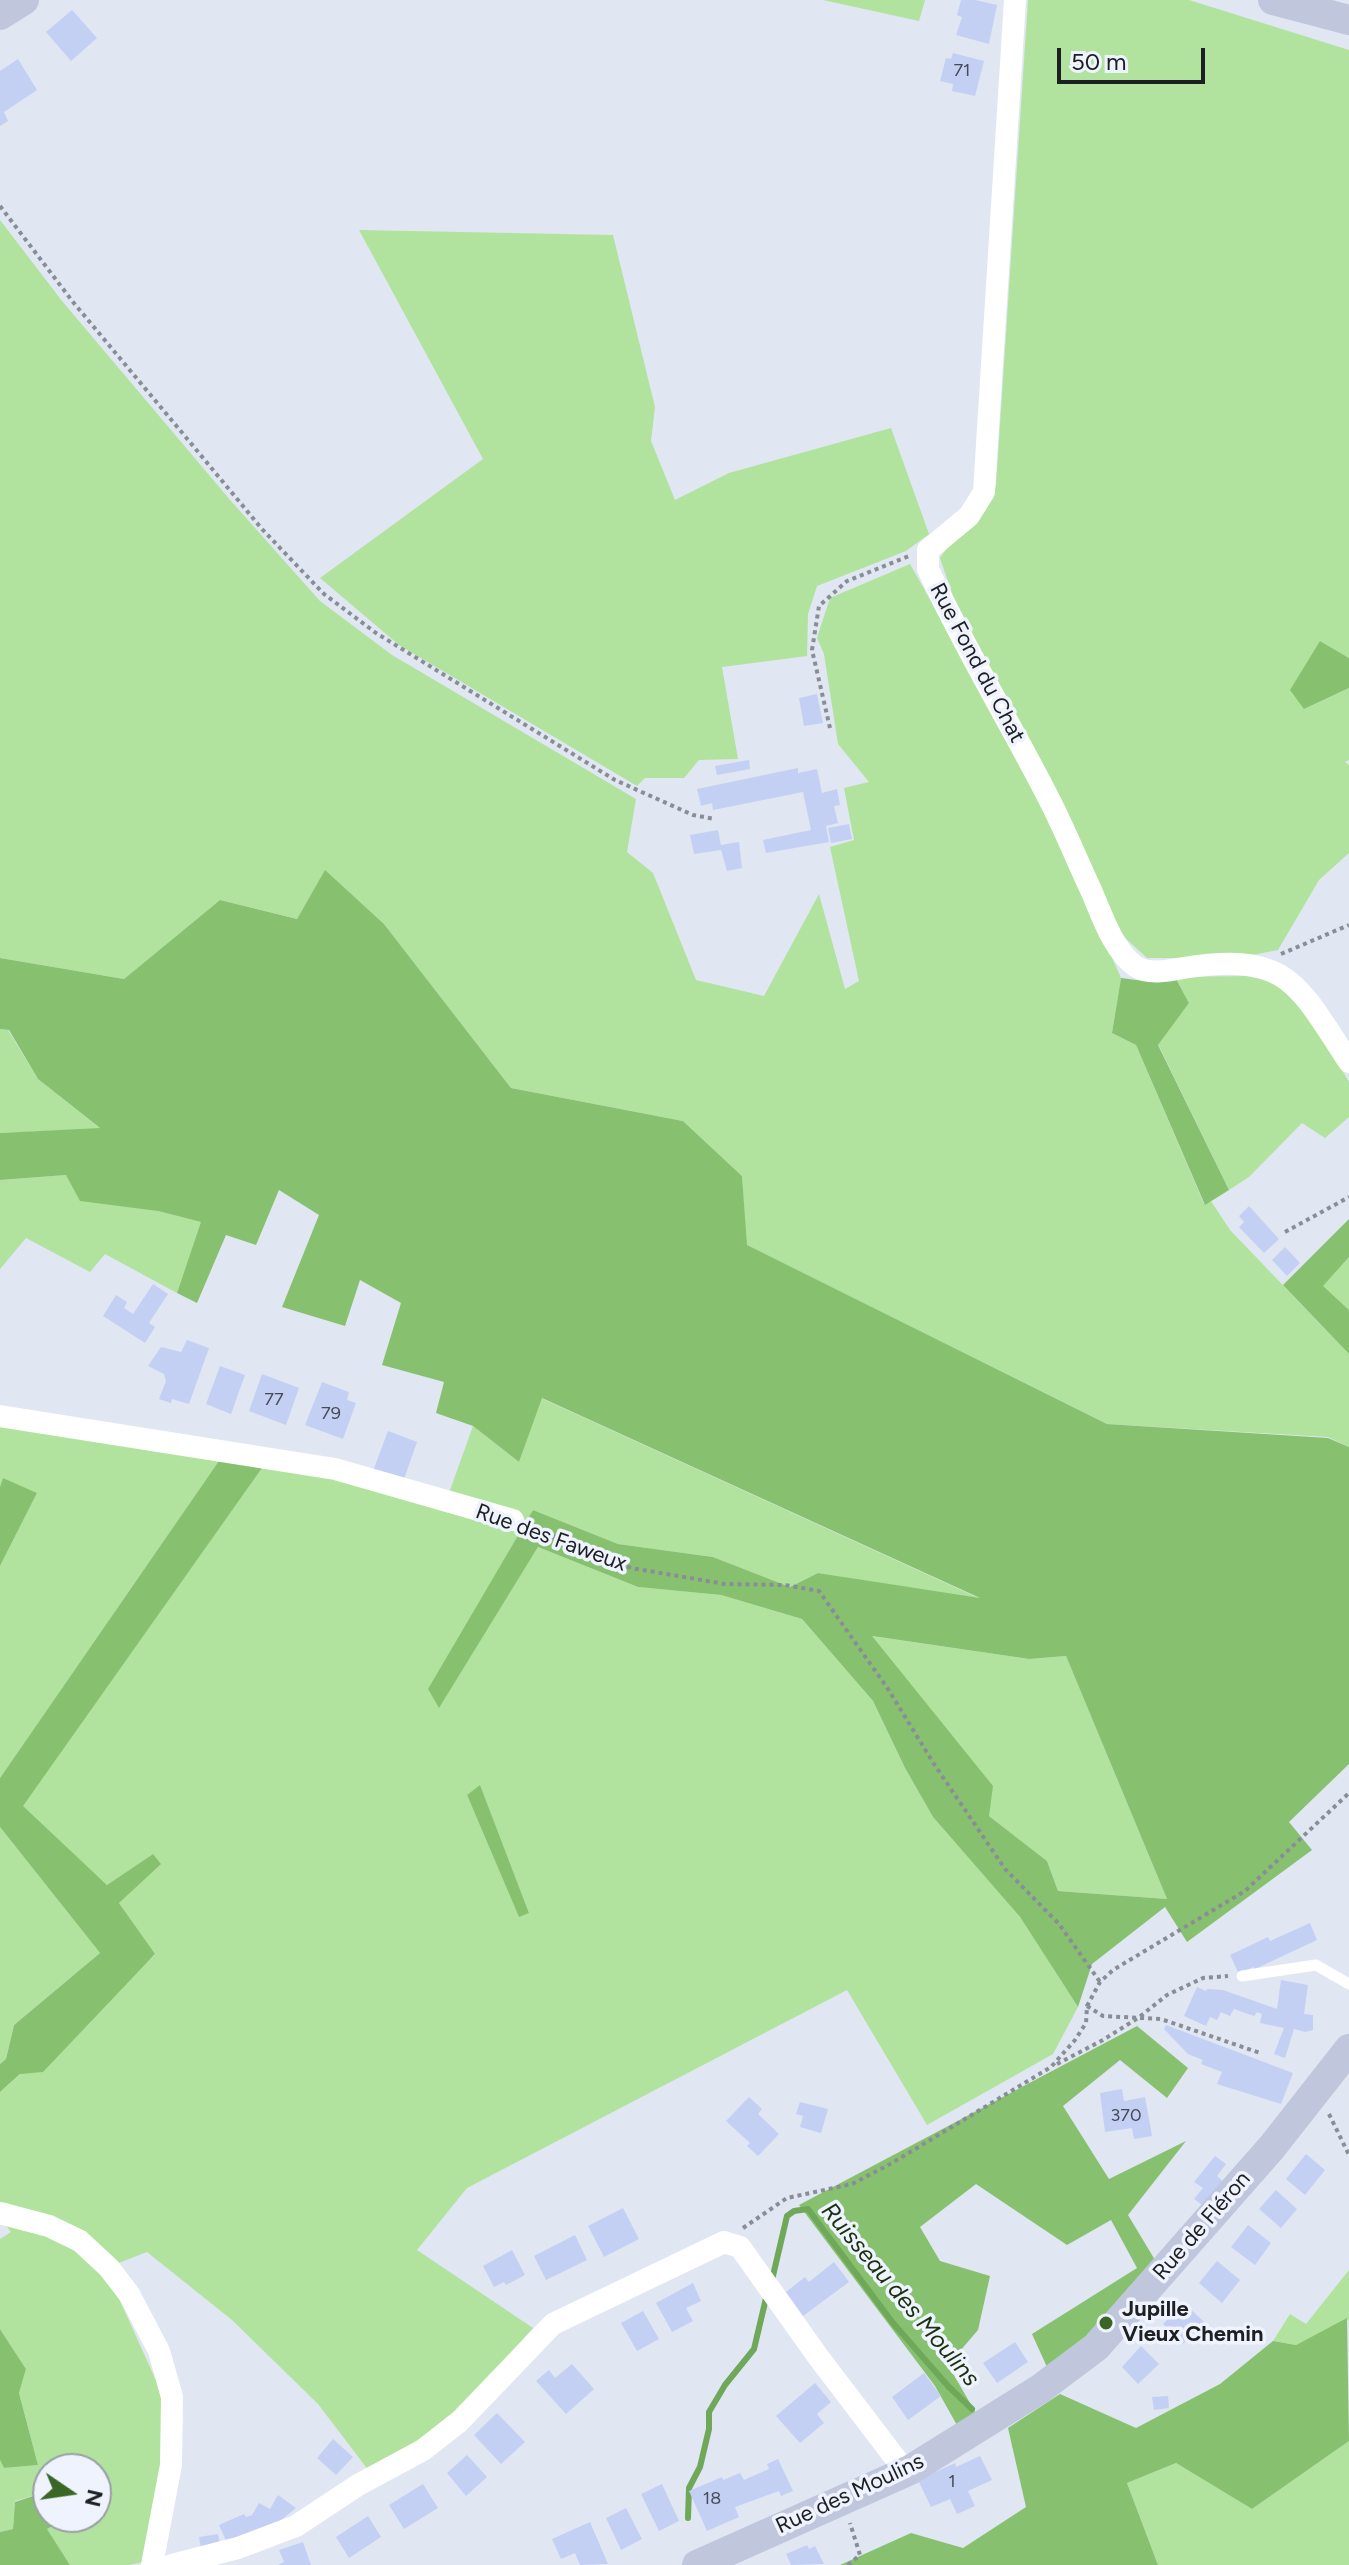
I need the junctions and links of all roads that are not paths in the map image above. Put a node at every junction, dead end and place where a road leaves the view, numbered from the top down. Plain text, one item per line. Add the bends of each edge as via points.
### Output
1 (24, 0) edge
2 (1015, 0) edge
3 (1273, 0) edge
4 (0, 15) edge
5 (1349, 20) edge
6 (1349, 1062) edge
7 (0, 1416) edge
8 (513, 1520) road end
9 (1242, 1976) road end
10 (1349, 1984) edge
11 (1349, 2049) edge
12 (0, 2213) edge
13 (1040, 2389) joint
14 (910, 2470) junction
15 (152, 2565) edge
16 (172, 2565) edge
17 (697, 2565) edge

1 - 4 street
2 - 6 street, Rue Fond du Chat via 984,492 969,516 928,550 928,569 1127,957 1145,970 1226,962 1277,971 1301,989
3 - 5 street
7 - 8 street, Rue des Faweux via 335,1469
9 - 10 lane via 1316,1965
11 - 13 street, Rue de Fléron via 1272,2147 1096,2347
12 - 15 street via 80,2241 129,2294 159,2351 172,2397 171,2465
13 - 14 street, Rue des Moulins
14 - 16 street via 899,2463 740,2247 724,2242 553,2324 460,2421 423,2450 296,2526
14 - 17 street, Rue des Moulins

